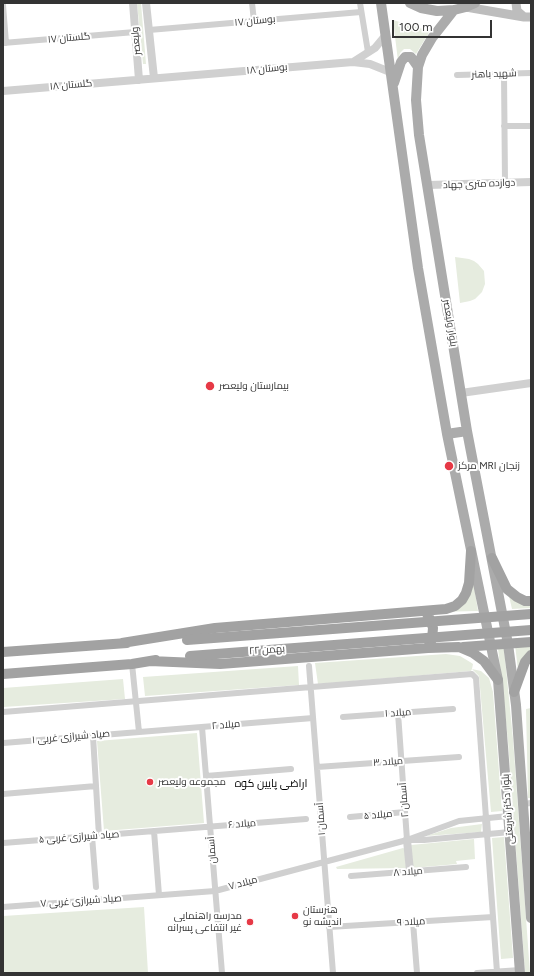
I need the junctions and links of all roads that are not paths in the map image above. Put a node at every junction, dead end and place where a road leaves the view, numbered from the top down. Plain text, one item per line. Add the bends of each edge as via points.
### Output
1 (133, 3) edge
2 (146, 3) edge
3 (252, 3) edge
4 (360, 3) edge
5 (381, 3) edge
6 (410, 3) edge
7 (516, 3) edge
8 (3, 5) edge
9 (470, 5) edge
10 (454, 10) junction
11 (361, 12) junction
12 (527, 17) edge
13 (254, 21) junction
14 (149, 30) junction
15 (135, 32) junction
16 (386, 36) junction
17 (5, 43) edge
18 (368, 52) junction
19 (353, 62) junction
20 (418, 67) junction
21 (390, 72) junction
22 (531, 73) edge
23 (504, 74) junction
24 (457, 75) dead end
25 (154, 78) junction
26 (139, 80) junction
27 (392, 87) junction
28 (3, 91) edge
29 (504, 126) junction
30 (531, 126) edge
31 (531, 182) edge
32 (505, 183) junction
33 (428, 185) junction
34 (531, 383) edge
35 (461, 393) junction
36 (467, 431) junction
37 (447, 434) junction
38 (471, 551) junction
39 (492, 558) junction
40 (531, 602) edge
41 (424, 610) junction
42 (531, 614) edge
43 (531, 630) edge
44 (531, 642) edge
45 (122, 643) junction
46 (508, 644) junction
47 (491, 645) junction
48 (459, 647) junction
49 (428, 648) junction
50 (3, 652) edge
51 (531, 655) edge
52 (150, 661) junction
53 (132, 664) junction
54 (309, 666) dead end
55 (3, 674) edge
56 (498, 680) junction
57 (311, 688) junction
58 (514, 692) junction
59 (136, 701) junction
60 (453, 709) dead end
61 (3, 712) edge
62 (398, 713) junction
63 (343, 717) dead end
64 (313, 718) junction
65 (202, 727) junction
66 (139, 732) junction
67 (92, 736) junction
68 (3, 743) edge
69 (459, 757) dead end
70 (402, 761) junction
71 (317, 767) junction
72 (291, 769) dead end
73 (206, 776) junction
74 (96, 786) junction
75 (3, 794) edge
76 (527, 803) edge
77 (405, 812) junction
78 (508, 816) junction
79 (350, 817) dead end
80 (486, 818) junction
81 (306, 819) dead end
82 (210, 827) junction
83 (528, 830) edge
84 (154, 831) junction
85 (510, 832) junction
86 (487, 834) junction
87 (92, 836) junction
88 (99, 836) junction
89 (407, 840) junction
90 (3, 843) edge
91 (324, 862) junction
92 (466, 867) dead end
93 (410, 872) junction
94 (351, 876) dead end
95 (96, 887) dead end
96 (215, 891) junction
97 (159, 895) junction
98 (3, 907) edge
99 (493, 917) junction
100 (531, 918) edge
101 (413, 922) junction
102 (329, 927) junction
103 (497, 972) junction
104 (520, 972) edge
105 (222, 973) edge
106 (333, 973) edge
107 (417, 973) edge
108 (477, 973) edge

1 - 15 street, ولیعصر
2 - 14 street, ولیعصر
3 - 13 street
4 - 11 street
5 - 16 main road
6 - 10 main road via 438,11
7 - 12 main road via 517,11
8 - 17 street
9 - 10 main road
9 - 12 main road
10 - 20 main road, بلوار ولیعصر via 426,47
11 - 13 street, بوستان ۱۷
11 - 18 street
13 - 14 street, بوستان ۱۷
14 - 25 street, ولیعصر
15 - 17 street, گلستان ۱۷
15 - 26 street, ولیعصر
16 - 18 street, بوستان ۱۸
16 - 21 main road
18 - 19 street, بوستان ۱۸
19 - 21 street via 370,64
19 - 25 street, بوستان ۱۸
20 - 27 main road via 411,57 405,58 401,62
20 - 33 main road, بلوار ولیعصر via 416,100
21 - 27 main road
22 - 23 street, شهید باهنر
23 - 24 street, شهید باهنر
23 - 29 street
25 - 26 street, بوستان ۱۸
26 - 28 street, گلستان ۱۸
27 - 37 main road via 418,268
29 - 30 street
29 - 32 street
31 - 32 street, دوازده متری جهاد
32 - 33 street, دوازده متری جهاد
33 - 35 main road, بلوار ولیعصر
34 - 35 street
35 - 36 main road, بلوار ولیعصر
36 - 37 main road
36 - 39 main road, بلوار ولیعصر
37 - 38 main road
38 - 41 highway via 469,583 462,600 455,606
38 - 47 main road
39 - 40 highway via 507,588 516,596
39 - 46 main road, بلوار ولیعصر
41 - 45 highway via 215,628
41 - 49 highway via 430,618 432,628 432,639
42 - 45 highway, ۲۲ بهمن, bridge
43 - 52 highway, ۲۲ بهمن, bridge
44 - 46 highway
45 - 50 highway, ۲۲ بهمن
46 - 47 highway
46 - 58 main road, بلوار دکتر شریعتی
47 - 48 highway
47 - 56 main road, بلوار دکتر شریعتی
48 - 49 highway
48 - 56 highway via 484,661
49 - 52 highway via 220,664
51 - 58 highway via 525,662
52 - 53 highway, ۲۲ بهمن
53 - 55 highway, ۲۲ بهمن
53 - 59 street
54 - 57 street, آسمان ۱
56 - 78 main road, بلوار دکتر شریعتی
57 - 59 street
57 - 64 street, آسمان ۱
57 - 80 street via 472,674 476,678
58 - 76 main road, بلوار دکتر شریعتی
59 - 61 street
59 - 66 street
60 - 62 street, میلاد ۱
62 - 63 street, میلاد ۱
62 - 70 street, آسمان ۲
64 - 65 street, میلاد ۲
64 - 71 street, آسمان ۱
65 - 66 street, میلاد ۲
65 - 73 street, آسمان
66 - 67 street, صیاد شیرازی غربی ۱
67 - 68 street, صیاد شیرازی غربی ۱
67 - 74 street
69 - 70 street, میلاد ۳
70 - 71 street, میلاد ۳
70 - 77 street, آسمان ۲
71 - 91 street, آسمان ۱
72 - 73 street
73 - 82 street, آسمان
74 - 75 street
74 - 88 street
76 - 83 main road, بلوار دکتر شریعتی
77 - 79 street, میلاد ۵
77 - 89 street, آسمان ۲
78 - 80 street
78 - 85 main road, بلوار دکتر شریعتی
80 - 86 street
80 - 89 street via 459,821
81 - 82 street, میلاد ۶
82 - 84 street, میلاد ۶
82 - 96 street, آسمان
83 - 100 main road, بلوار دکتر شریعتی
84 - 88 street, صیاد شیرازی غربی ۵
84 - 97 street
85 - 86 street
85 - 104 main road, بلوار دکتر شریعتی
86 - 89 street
86 - 99 street
87 - 88 street, صیاد شیرازی غربی ۵
87 - 90 street, صیاد شیرازی غربی ۵
87 - 95 street
89 - 91 street
89 - 93 street
91 - 96 street, میلاد ۷
91 - 102 street, آسمان ۱
92 - 93 street, میلاد ۸
93 - 94 street, میلاد ۸
96 - 97 street, میلاد ۷
96 - 105 street, آسمان
97 - 98 street, صیاد شیرازی غربی ۷
99 - 101 street, میلاد ۹
99 - 103 street
101 - 102 street, میلاد ۹
101 - 107 street
102 - 106 street, آسمان ۱
103 - 104 street
103 - 108 street

